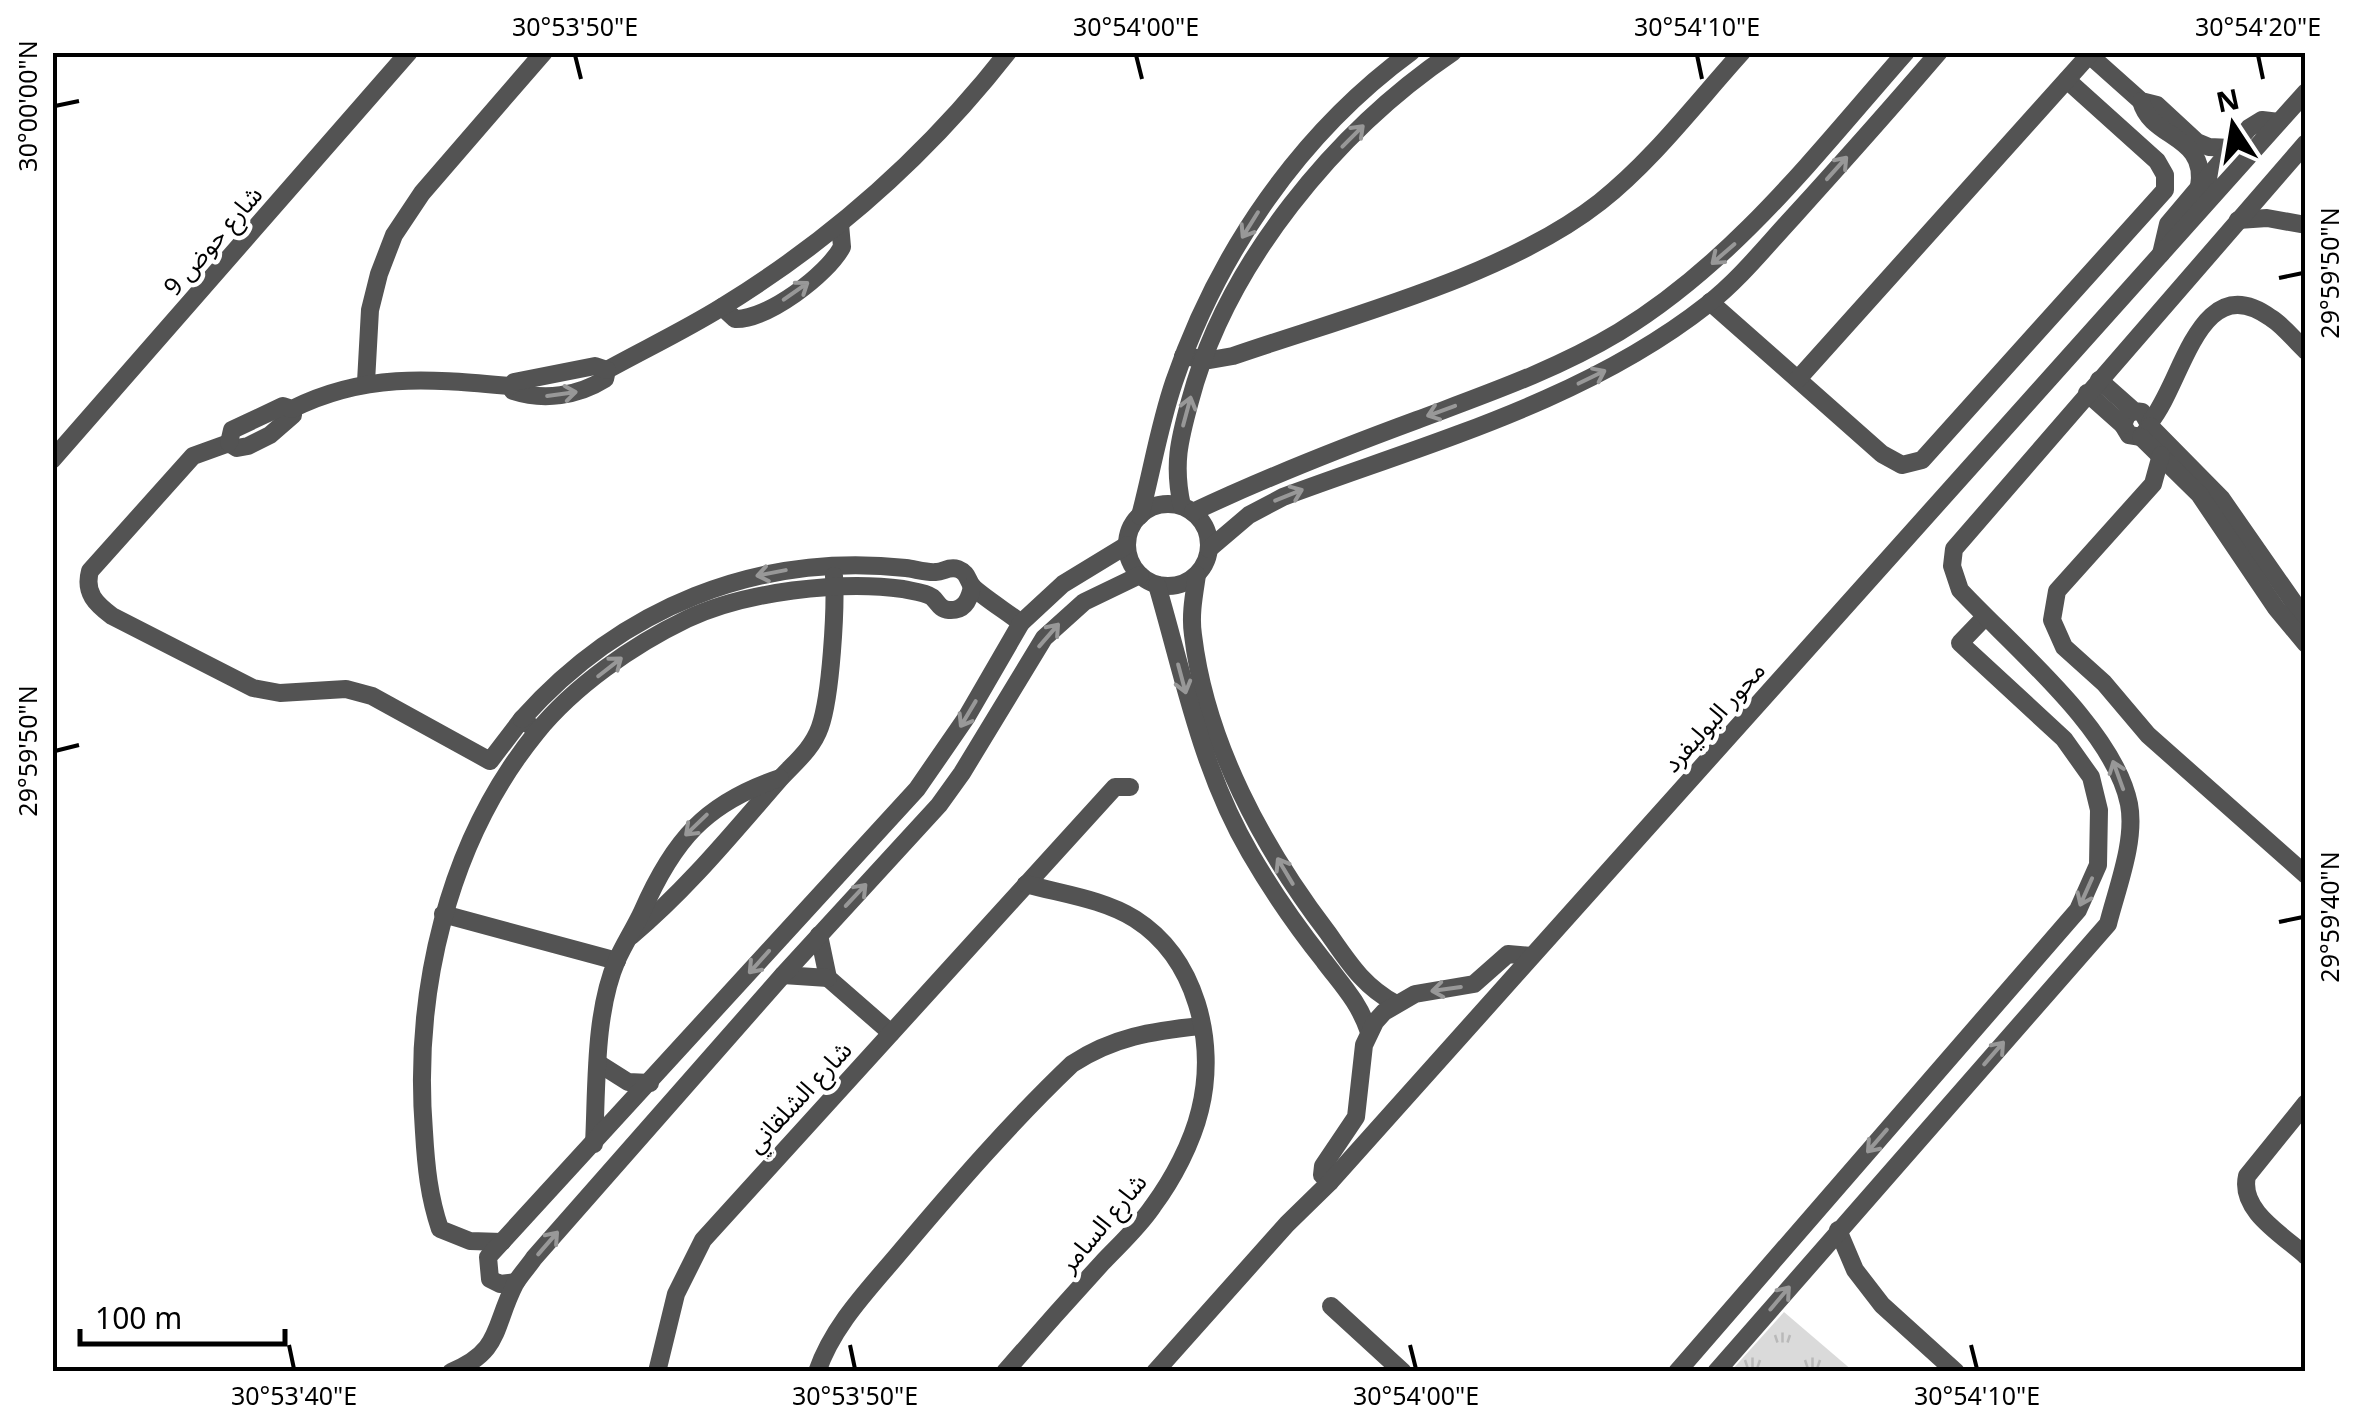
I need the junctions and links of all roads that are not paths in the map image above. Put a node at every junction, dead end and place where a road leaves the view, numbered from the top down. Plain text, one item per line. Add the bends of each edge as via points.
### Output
1 (409, 52) edge
2 (544, 52) edge
3 (1008, 52) edge
4 (1412, 52) edge
5 (1454, 52) edge
6 (1742, 52) edge
7 (1906, 52) edge
8 (1939, 52) edge
9 (2088, 54) edge
10 (2067, 80) junction
11 (2300, 98) edge
12 (2278, 122) junction
13 (2306, 122) edge
14 (2166, 123) junction
15 (2305, 146) edge
16 (2232, 148) junction
17 (2199, 187) junction
18 (2238, 220) junction
19 (840, 224) junction
20 (2306, 225) edge
21 (2161, 254) junction
22 (1710, 302) junction
23 (722, 307) junction
24 (2306, 351) edge
25 (1192, 358) junction
26 (1798, 379) junction
27 (366, 382) junction
28 (2093, 386) junction
29 (2140, 422) junction
30 (2161, 455) junction
31 (52, 460) edge
32 (2180, 474) junction
33 (2153, 484) junction
34 (2215, 503) junction
35 (1188, 509) junction
36 (1140, 516) junction
37 (1127, 546) junction
38 (1209, 550) junction
39 (834, 565) junction
40 (937, 573) junction
41 (1197, 574) junction
42 (1140, 575) junction
43 (1157, 585) junction
44 (972, 586) junction
45 (835, 588) junction
46 (931, 597) junction
47 (1985, 617) junction
48 (2306, 620) edge
49 (1021, 622) junction
50 (2306, 644) edge
51 (530, 725) junction
52 (780, 778) junction
53 (1130, 787) dead end
54 (2306, 875) edge
55 (1026, 884) junction
56 (443, 914) junction
57 (819, 935) junction
58 (631, 936) junction
59 (1531, 956) junction
60 (616, 961) junction
61 (783, 975) junction
62 (828, 978) junction
63 (1396, 1004) junction
64 (1201, 1026) junction
65 (1369, 1032) junction
66 (891, 1034) junction
67 (598, 1062) junction
68 (650, 1083) junction
69 (2306, 1103) edge
70 (594, 1144) junction
71 (1330, 1182) junction
72 (1838, 1230) junction
73 (502, 1242) junction
74 (2306, 1256) edge
75 (516, 1282) junction
76 (1331, 1306) dead end
77 (478, 1365) edge
78 (451, 1372) edge
79 (657, 1372) edge
80 (817, 1372) edge
81 (1005, 1372) edge
82 (1155, 1372) edge
83 (1403, 1372) edge
84 (1677, 1372) edge
85 (1716, 1372) edge
86 (1956, 1372) edge

1 - 31 street, شارع حوض 9
2 - 27 street via 394,235 370,310
3 - 19 street via 936,136
4 -> 25 street via 1324,130 1276,186 1220,277
25 -> 5 street via 1313,178 1389,102
6 - 25 street via 1626,180 1552,234 1434,286 1233,356
7 -> 35 street via 1756,223 1618,333 1536,374
22 -> 8 street
9 - 10 street
9 - 14 street via 2156,105
10 - 26 street
10 - 26 street via 2166,174 2161,196 2115,248 1922,460 1892,460
11 - 12 street, محور البوليفرد
11 - 13 street
12 - 16 street via 2257,122
12 - 21 street, محور البوليفرد
14 - 16 street via 2209,147
14 - 17 street via 2195,154
15 - 18 street
16 - 17 street
17 - 21 street via 2168,224
18 - 20 street
18 - 28 street
19 - 23 street
23 -> 19 street via 735,319 758,316 822,273 842,247
21 - 59 street, محور البوليفرد
22 - 26 street
38 -> 22 street via 1248,515 1283,497 1592,378
23 - 27 street via 607,370 601,382 568,394 532,396 510,386 447,380
24 - 29 street via 2269,316 2243,304 2222,306 2204,322 2163,400
35 -> 25 street via 1176,462
25 - 36 street
27 - 51 street via 292,409 288,422 259,441 242,448 229,443 185,463 97,562 88,590 102,608 253,688 358,691 490,761
28 - 29 street
28 - 47 street via 1954,549 1956,582
29 - 30 street
29 - 34 street via 2198,472
30 - 32 street
30 - 33 street
32 - 33 street
32 - 34 street
33 - 54 street via 2057,591 2056,634 2148,735
34 - 48 street
34 - 50 street via 2276,608
35 - 36 street via 1164,504
35 - 38 street via 1206,528
36 - 37 street
37 - 42 street
37 - 49 street via 1063,584
38 - 41 street
39 - 40 street
39 - 45 street
39 -> 51 street via 754,576 653,614 565,675
40 - 44 street via 961,570
40 - 46 street
41 - 43 street via 1178,585
63 -> 41 street via 1364,982 1303,900 1236,779 1209,706 1193,634
42 - 43 street
57 -> 42 street via 940,805 1044,638 1084,602
43 -> 65 street via 1203,752 1231,819 1267,883 1356,999
44 - 46 street via 962,607 950,610
44 - 49 street
45 - 46 street via 902,589
51 -> 45 street via 632,650 689,618 780,593
45 - 52 street via 819,731
72 -> 47 street via 2108,924 2118,883 2130,806 2114,761 2092,728
47 -> 84 street via 1960,643 2064,739 2092,777 2100,810 2098,865 2078,910
49 -> 68 street via 917,789
51 - 56 street
52 - 58 street via 683,889
52 -> 58 street via 726,800 688,833 656,878
53 - 55 street, شارع الشلقاني via 1115,787
55 - 64 street via 1106,905 1158,936 1186,972
55 - 66 street, شارع الشلقاني
56 - 60 street
56 - 73 street via 422,1035 427,1176 440,1229 470,1241
57 - 61 street
57 - 62 street
58 - 60 street
59 -> 63 street via 1508,954 1474,984
59 - 71 street, محور البوليفرد
60 - 67 street
61 - 62 street
75 -> 61 street
62 - 66 street
63 - 65 street
64 - 80 street via 1120,1038 1072,1064 852,1309
64 - 81 street, شارع السامر via 1200,1110 1174,1171 1152,1208
65 - 71 street via 1356,1117 1323,1166
66 - 79 street, شارع الشلقاني via 703,1240 676,1294
67 - 68 street via 628,1082
67 - 70 street
68 - 70 street
69 - 74 street via 2245,1186 2251,1206
70 - 73 street
71 - 82 street, محور البوليفرد
85 -> 72 street
72 - 86 street via 1855,1270 1882,1305
73 - 75 street via 488,1256 490,1279
75 - 77 street
76 - 83 street
77 - 78 street

